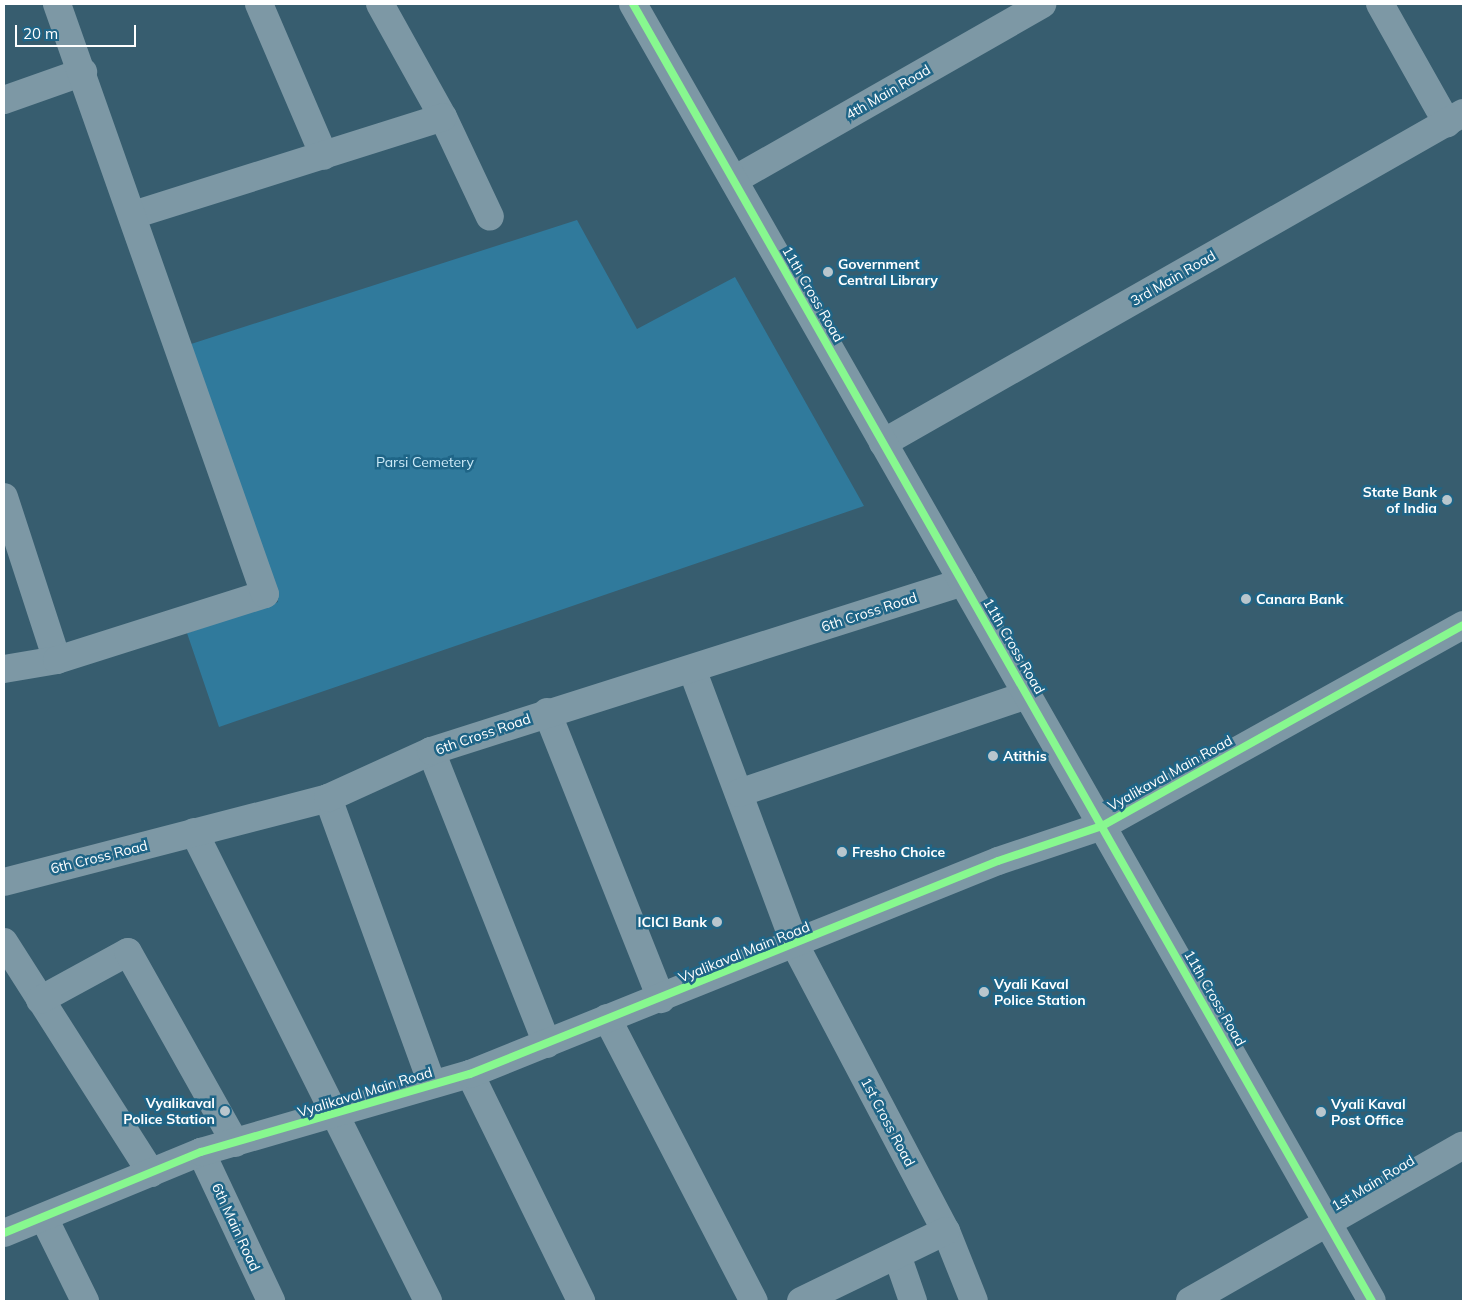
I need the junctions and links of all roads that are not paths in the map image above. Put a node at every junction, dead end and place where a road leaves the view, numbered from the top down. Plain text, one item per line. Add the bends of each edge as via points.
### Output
1 (57, 4) edge
2 (259, 4) edge
3 (380, 4) edge
4 (633, 4) edge
5 (1042, 4) edge
6 (1380, 4) edge
7 (83, 72) junction
8 (4, 100) edge
9 (443, 118) junction
10 (1455, 118) edge
11 (324, 156) junction
12 (734, 180) junction
13 (133, 215) junction
14 (490, 217) dead end
15 (883, 443) junction
16 (4, 497) edge
17 (963, 582) junction
18 (1463, 625) edge
19 (57, 660) junction
20 (4, 669) edge
21 (692, 669) junction
22 (1027, 695) junction
23 (547, 712) junction
24 (431, 751) junction
25 (739, 793) junction
26 (328, 798) junction
27 (1102, 826) junction
28 (194, 832) junction
29 (4, 882) edge
30 (4, 942) edge
31 (795, 945) junction
32 (661, 999) junction
33 (40, 1000) junction
34 (607, 1018) junction
35 (547, 1044) junction
36 (470, 1074) junction
37 (432, 1083) junction
38 (335, 1115) junction
39 (235, 1143) junction
40 (1463, 1145) edge
41 (201, 1152) junction
42 (151, 1173) junction
43 (44, 1218) junction
44 (1330, 1224) junction
45 (946, 1231) junction
46 (4, 1233) edge
47 (896, 1255) junction
48 (85, 1301) edge
49 (271, 1301) edge
50 (428, 1301) edge
51 (581, 1301) edge
52 (754, 1301) edge
53 (801, 1301) edge
54 (913, 1301) edge
55 (974, 1301) edge
56 (1190, 1301) edge
57 (1372, 1301) edge

1 - 7 street
2 - 11 street
3 - 9 street
4 - 12 street, 11th Cross Road
5 - 12 street, 4th Main Road
6 - 10 street
7 - 8 street
7 - 13 street
9 - 11 street
9 - 14 street
10 - 15 street, 3rd Main Road
11 - 13 street
12 - 15 street, 11th Cross Road
13 - 19 street via 265,594
15 - 17 street, 11th Cross Road
16 - 19 street
17 - 21 street, 6th Cross Road
17 - 22 street, 11th Cross Road
18 - 27 street, Vyalikaval Main Road
19 - 20 street
21 - 23 street, 6th Cross Road
21 - 25 street, 1st Cross Road
22 - 25 street
22 - 27 street, 11th Cross Road
23 - 24 street, 6th Cross Road
23 - 32 street
24 - 26 street, 6th Cross Road
24 - 35 street
25 - 31 street, 1st Cross Road
26 - 28 street, 6th Cross Road
26 - 37 street
27 - 31 street, Vyalikaval Main Road via 998,861
27 - 44 street, 11th Cross Road
28 - 29 street, 6th Cross Road
28 - 38 street
30 - 33 street
31 - 32 street, Vyalikaval Main Road
31 - 45 street, 1st Cross Road
32 - 34 street, Vyalikaval Main Road
33 - 39 street via 128,952
33 - 42 street
34 - 35 street, Vyalikaval Main Road
34 - 52 street
35 - 36 street, Vyalikaval Main Road
36 - 37 street, Vyalikaval Main Road
36 - 51 street
37 - 38 street, Vyalikaval Main Road
38 - 39 street, Vyalikaval Main Road
38 - 50 street
39 - 41 street, Vyalikaval Main Road
40 - 44 street, 1st Main Road
41 - 42 street, Vyalikaval Main Road
41 - 49 street, 6th Main Road
42 - 43 street, Vyalikaval Main Road
43 - 46 street, Vyalikaval Main Road
43 - 48 street
44 - 56 street, 1st Main Road
44 - 57 street, 11th Cross Road
45 - 47 street
45 - 55 street, 1st Cross Road
47 - 53 street
47 - 54 street

